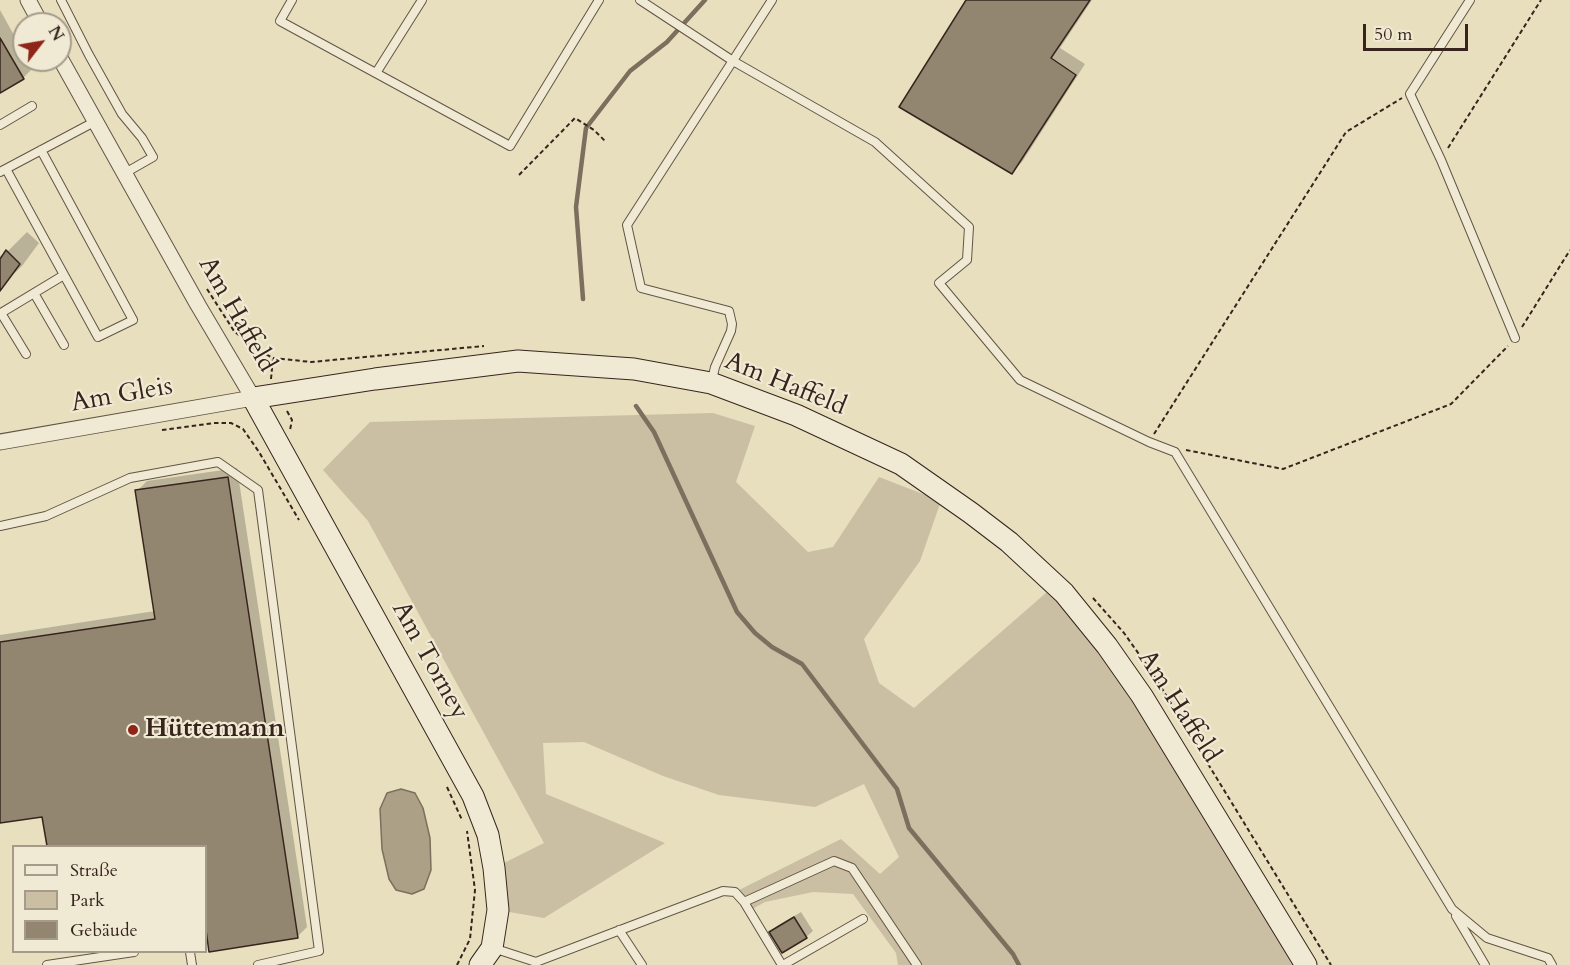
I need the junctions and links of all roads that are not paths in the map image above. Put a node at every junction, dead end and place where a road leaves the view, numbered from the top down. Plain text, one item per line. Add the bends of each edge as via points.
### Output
1 (61, 0) edge
2 (292, 0) edge
3 (422, 0) edge
4 (598, 0) edge
5 (640, 0) edge
6 (772, 0) edge
7 (1470, 0) edge
8 (733, 61) junction
9 (72, 70) edge
10 (376, 73) junction
11 (32, 106) dead end
12 (96, 121) junction
13 (0, 125) edge
14 (41, 150) junction
15 (3, 170) edge
16 (125, 174) junction
17 (64, 275) junction
18 (34, 293) junction
19 (1515, 338) road end
20 (64, 345) dead end
21 (26, 354) dead end
22 (711, 383) junction
23 (253, 398) junction
24 (0, 442) edge
25 (0, 526) edge
26 (744, 902) junction
27 (1452, 909) junction
28 (863, 919) dead end
29 (619, 930) junction
30 (122, 953) edge
31 (486, 956) edge
32 (47, 965) edge
33 (258, 965) edge
34 (642, 965) edge
35 (783, 965) edge
36 (917, 965) edge
37 (1306, 965) edge
38 (1485, 965) edge
39 (1552, 965) edge

1 - 16 lane via 122,114 153,157
2 - 10 lane via 280,21
3 - 10 lane
4 - 10 lane via 510,146
5 - 8 lane
6 - 8 lane
7 - 19 lane via 1410,94
8 - 22 lane via 627,225 641,288 729,311 731,331
8 - 27 lane via 875,142 969,227 967,260 939,283 1020,380 1175,452
9 - 12 street, Am Haffeld
11 - 13 lane
12 - 14 lane
12 - 16 street, Am Haffeld
14 - 15 lane
14 - 17 lane via 133,320 98,337
15 - 17 lane
16 - 23 street, Am Haffeld
17 - 18 lane
18 - 20 lane
18 - 21 lane via 0,313
22 - 23 street, Am Haffeld via 634,369 518,361
22 - 37 street, Am Haffeld via 796,415 901,464 1009,542 1064,593 1142,696
23 - 24 street, Am Gleis
23 - 31 street, Am Torney via 474,796 495,868 498,910
25 - 33 lane via 46,516 130,478 218,462 258,490 319,951
26 - 29 lane via 735,892 723,891
26 - 35 lane
26 - 36 lane via 834,861 852,868
27 - 38 lane
27 - 39 lane via 1487,938 1548,958
28 - 35 lane
29 - 31 lane via 536,962
29 - 34 lane
30 - 32 lane

